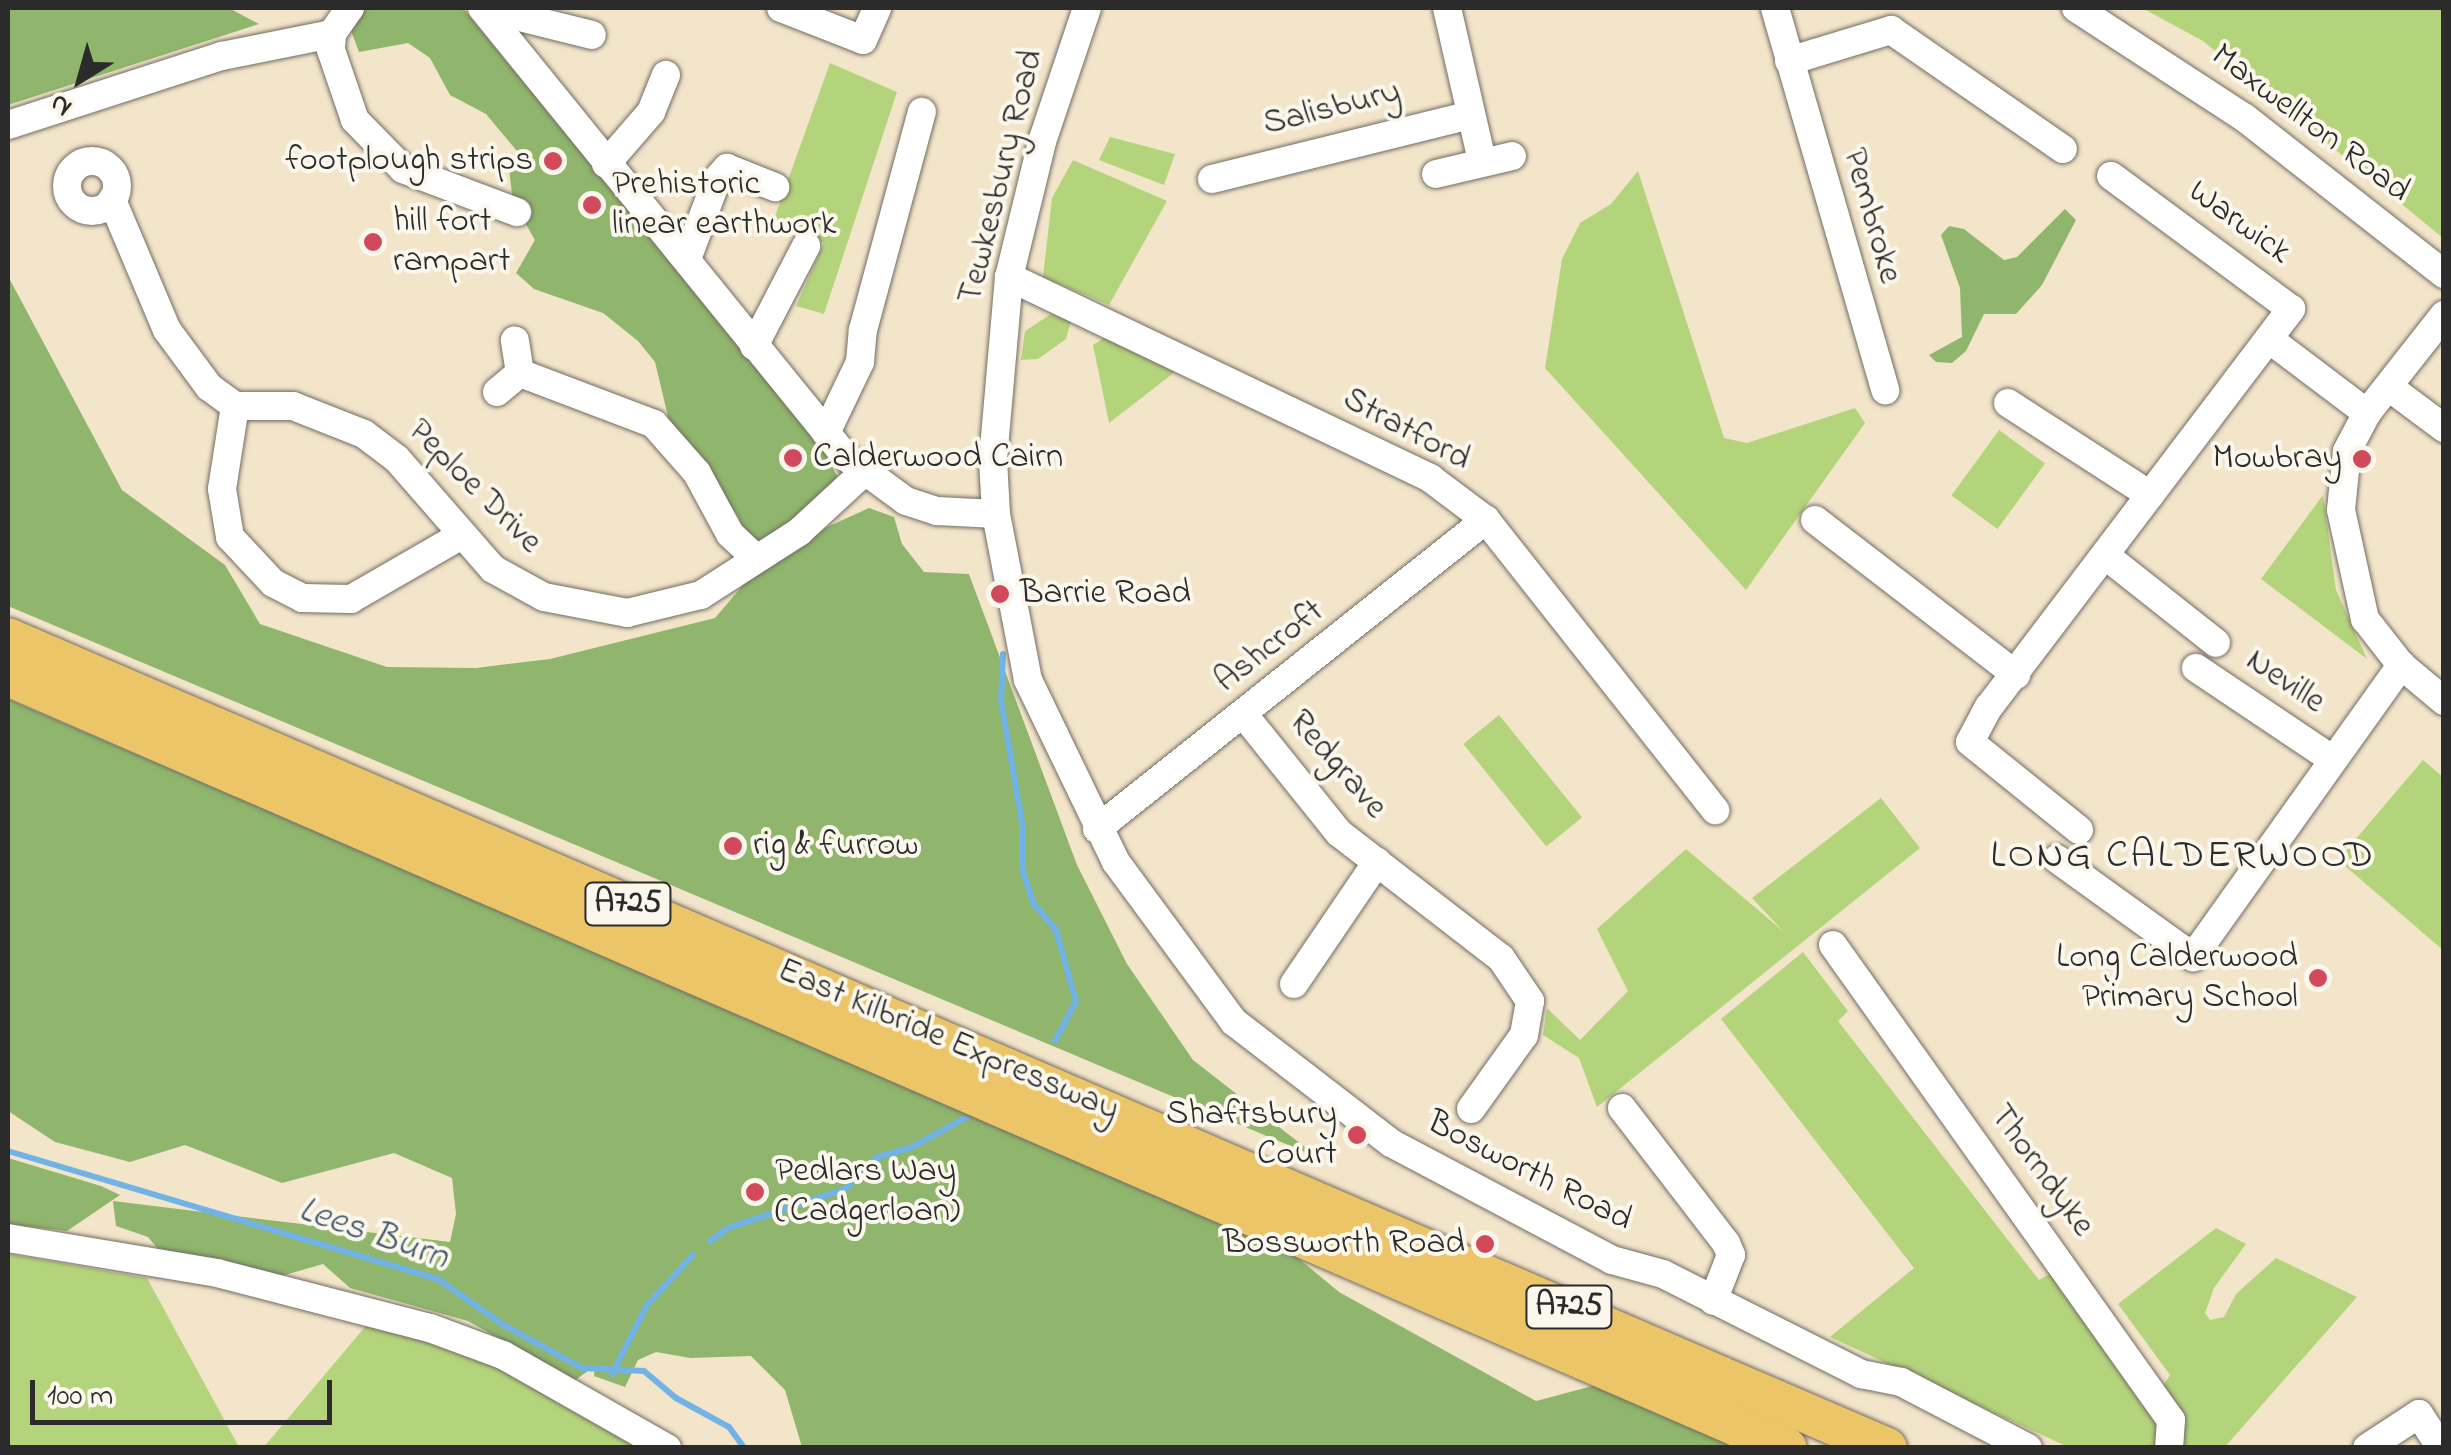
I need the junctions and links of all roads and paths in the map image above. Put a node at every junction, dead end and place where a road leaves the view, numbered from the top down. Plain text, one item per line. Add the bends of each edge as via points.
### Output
1 (350, 8) edge
2 (483, 8) edge
3 (781, 8) edge
4 (877, 8) edge
5 (1087, 8) edge
6 (1447, 8) edge
7 (1775, 8) edge
8 (2076, 8) edge
9 (332, 34) junction
10 (592, 35) dead end
11 (1790, 61) junction
12 (666, 76) dead end
13 (922, 112) dead end
14 (1470, 115) junction
15 (8, 124) edge
16 (2062, 150) dead end
17 (1512, 156) dead end
18 (1482, 161) junction
19 (606, 164) junction
20 (1436, 174) dead end
21 (2112, 176) dead end
22 (1212, 178) dead end
23 (776, 187) dead end
24 (112, 200) dead end
25 (517, 212) dead end
26 (806, 246) dead end
27 (686, 260) junction
28 (2444, 274) edge
29 (1008, 277) junction
30 (2444, 315) edge
31 (2270, 339) junction
32 (515, 340) dead end
33 (754, 346) junction
34 (520, 373) junction
35 (2390, 387) junction
36 (1884, 390) dead end
37 (497, 392) dead end
38 (2008, 403) dead end
39 (235, 406) junction
40 (2366, 413) junction
41 (2444, 428) edge
42 (826, 433) junction
43 (863, 473) junction
44 (2150, 495) junction
45 (996, 514) junction
46 (1486, 520) junction
47 (1814, 520) dead end
48 (460, 536) junction
49 (2106, 556) junction
50 (756, 558) junction
51 (8, 638) edge
52 (2216, 643) dead end
53 (2401, 665) junction
54 (2196, 668) dead end
55 (2016, 675) junction
56 (8, 676) edge
57 (2444, 701) edge
58 (1244, 715) junction
59 (2332, 760) junction
60 (1715, 810) dead end
61 (1097, 829) junction
62 (2079, 830) dead end
63 (2057, 859) dead end
64 (1377, 862) junction
65 (1833, 944) dead end
66 (1294, 984) dead end
67 (1622, 1108) dead end
68 (1471, 1109) dead end
69 (8, 1238) edge
70 (1714, 1301) junction
71 (667, 1448) edge
72 (1787, 1448) edge
73 (1887, 1448) edge
74 (2028, 1448) edge
75 (2170, 1448) edge
76 (2366, 1448) edge
77 (2441, 1448) edge

1 - 9 street
2 - 10 street
2 - 19 street
3 - 4 street via 864,40
5 - 29 street, Tewkesbury Road via 1042,142
6 - 14 street
7 - 11 street, Pembroke
8 - 28 street, Maxwellton Road via 2245,118
9 - 15 street via 222,56
9 - 25 street via 333,70 346,105 380,148 403,168
11 - 16 street via 1891,30
11 - 36 street, Pembroke
12 - 19 street via 651,112
13 - 42 street via 860,362
14 - 18 street
14 - 22 street, Salisbury
17 - 18 street
18 - 20 street
19 - 27 street
21 - 31 street, Warwick via 2291,308
23 - 27 street via 728,168 717,179
24 - 39 street via 167,330 209,387
26 - 33 street
27 - 33 street
29 - 45 street, Tewkesbury Road via 998,368
29 - 46 street, Stratford via 1430,478
30 - 35 street
31 - 40 street
31 - 44 street, Warwick
32 - 34 street
33 - 42 street
34 - 37 street
34 - 50 street via 654,424 697,472 730,534
35 - 40 street
35 - 41 street
38 - 44 street
39 - 48 street, Peploe Drive via 293,406 364,434 397,459
39 - 48 street via 222,489 230,536 273,583 302,598 351,598
40 - 53 street via 2342,475 2344,542 2366,619
42 - 43 street
43 - 45 street via 906,501 937,511
43 - 50 street, Peploe Drive via 836,503
44 - 49 street, Warwick
45 - 61 street, Tewkesbury Road via 1028,680
46 - 58 street, Ashcroft
46 - 60 street, Stratford
47 - 55 street
48 - 50 street, Peploe Drive via 516,585 603,613 701,595
49 - 52 street
49 - 55 street, Warwick
51 - 73 highway, East Kilbride Expressway / A725
53 - 57 street
53 - 59 street, Neville
54 - 59 street, Neville
55 - 62 street, Warwick via 1970,742
56 - 72 highway, East Kilbride Expressway / A725
58 - 61 street, Ashcroft
58 - 64 street, Redgrave via 1339,833
59 - 63 street, Neville via 2193,956
61 - 70 street, Bosworth Road via 1153,918 1234,1022 1324,1096 1447,1175 1612,1260 1663,1274
64 - 66 street, Redgrave
64 - 68 street, Redgrave via 1502,958 1530,1001 1524,1035
65 - 75 street, Thorndyke via 2127,1354 2171,1420
67 - 70 street via 1726,1243 1731,1255
69 - 71 street via 217,1273 430,1328 503,1355
70 - 74 street, Bosworth Road via 1860,1374 1900,1382
76 - 77 street via 2419,1414

